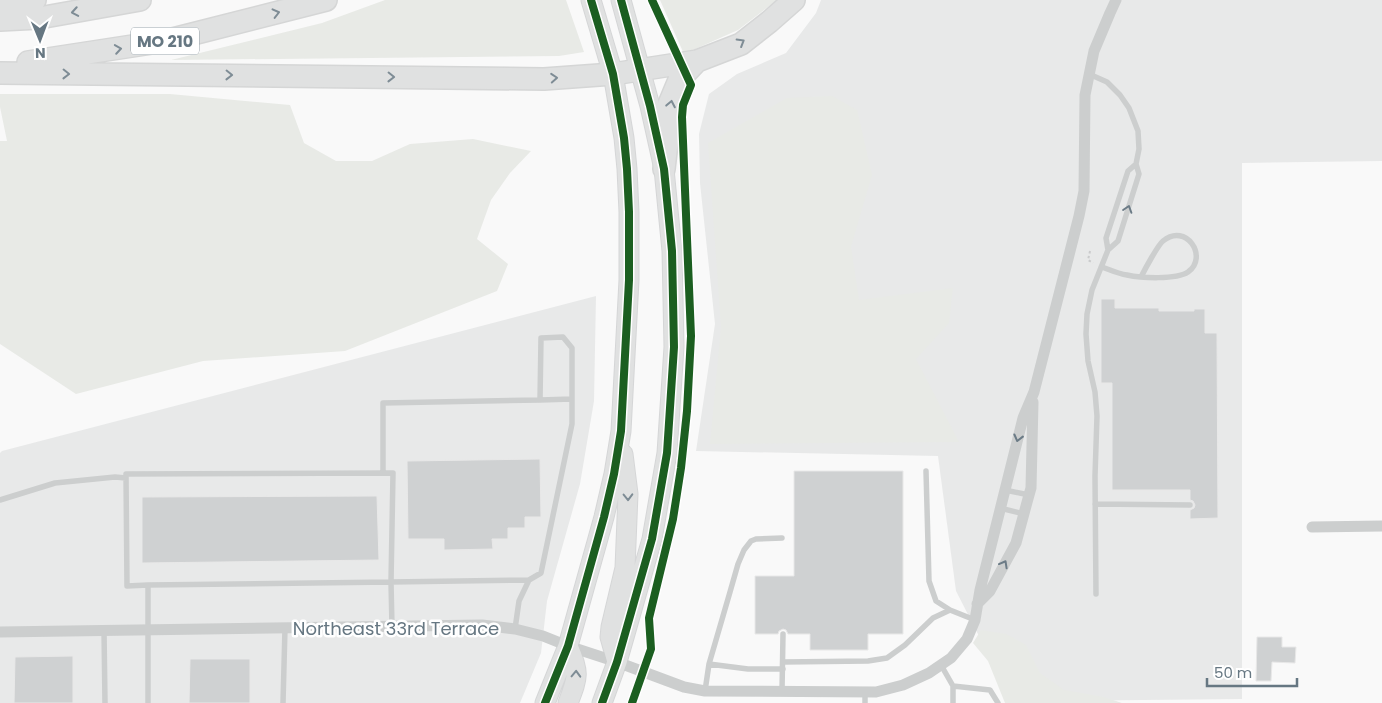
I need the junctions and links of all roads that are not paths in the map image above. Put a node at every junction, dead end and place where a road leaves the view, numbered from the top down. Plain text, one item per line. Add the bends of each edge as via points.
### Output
1 (35, 0) edge
2 (140, 0) edge
3 (326, 0) edge
4 (592, 0) edge
5 (621, 0) edge
6 (794, 0) edge
7 (1116, 0) edge
8 (0, 8) edge
9 (0, 20) edge
10 (697, 61) junction
11 (0, 65) edge
12 (640, 70) junction
13 (0, 73) edge
14 (613, 74) junction
15 (1090, 74) junction
16 (1136, 164) junction
17 (664, 169) junction
18 (1108, 250) junction
19 (1102, 267) junction
20 (1141, 277) junction
21 (1034, 392) junction
22 (572, 398) junction
23 (540, 400) junction
24 (620, 431) junction
25 (926, 471) dead end
26 (383, 473) junction
27 (126, 478) junction
28 (1005, 490) junction
29 (1029, 495) junction
30 (0, 500) edge
31 (1095, 504) junction
32 (1190, 504) dead end
33 (1000, 508) junction
34 (1024, 514) junction
35 (1382, 526) edge
36 (1312, 527) dead end
37 (782, 538) dead end
38 (529, 580) junction
39 (391, 582) junction
40 (148, 585) junction
41 (1096, 594) dead end
42 (977, 604) junction
43 (950, 610) junction
44 (975, 620) junction
45 (392, 627) junction
46 (285, 628) junction
47 (104, 630) junction
48 (149, 630) junction
49 (516, 630) junction
50 (0, 632) edge
51 (784, 634) dead end
52 (568, 646) junction
53 (617, 662) junction
54 (783, 662) junction
55 (709, 664) junction
56 (941, 665) junction
57 (782, 669) junction
58 (953, 686) junction
59 (705, 691) junction
60 (782, 691) junction
61 (865, 697) edge
62 (104, 703) edge
63 (148, 703) edge
64 (283, 703) edge
65 (545, 703) edge
66 (568, 703) edge
67 (602, 703) edge
68 (953, 703) edge
69 (998, 703) edge

1 - 8 highway
2 -> 9 highway, MO 210 via 39,18
11 -> 3 highway, MO 210 via 165,41
4 - 14 main road
5 - 12 main road
10 -> 6 highway via 741,44
7 - 15 street, Northeast 33rd Terrace via 1094,51
10 - 12 highway
17 -> 10 highway via 670,104 678,80
12 - 14 highway
12 - 17 main road
13 -> 14 highway via 544,79
14 - 24 main road via 624,138 630,212
15 - 16 lane via 1107,82 1129,108 1138,131
15 - 21 street, Northeast 33rd Terrace via 1085,95 1084,191
16 - 18 lane via 1128,171 1106,238
18 -> 16 lane via 1118,242 1139,174
17 - 53 main road via 672,251 674,337 667,453 652,538
18 - 19 lane
19 - 20 lane
19 - 31 lane via 1092,290 1086,334 1097,416
20 - 20 lane via 1179,276 1189,271 1195,263 1193,243 1185,236 1173,236 1162,241
21 -> 28 street, Northeast 33rd Terrace via 1023,418
21 - 29 street, Northeast 33rd Terrace
22 - 23 lane
22 - 23 lane via 572,348 563,337 541,338
22 - 38 lane via 572,424 541,573
23 - 26 lane via 383,403
24 - 52 main road via 604,517
24 -> 53 main road via 628,494 625,568 610,637
25 - 43 lane via 929,581 936,601
26 - 27 lane via 126,474
26 - 39 lane via 393,473
27 - 30 lane via 55,483
27 - 40 lane via 127,586
28 - 29 lane
28 - 33 street, Northeast 33rd Terrace
29 - 34 street, Northeast 33rd Terrace
31 - 32 lane
31 - 41 lane
33 - 34 lane
33 - 42 street, Northeast 33rd Terrace
42 -> 34 street, Northeast 33rd Terrace via 990,591 1016,543
35 - 36 street
37 - 55 lane via 756,539 744,550
38 - 39 lane
38 - 49 lane via 519,601
39 - 40 lane
39 - 45 lane
40 - 48 lane
42 - 44 street, Northeast 33rd Terrace
43 - 44 lane
43 - 54 lane via 933,618 906,645 887,658
44 - 56 street, Northeast 33rd Terrace via 967,639
45 - 46 street, Northeast 33rd Terrace
45 - 49 street, Northeast 33rd Terrace via 482,626
46 - 48 street, Northeast 33rd Terrace
46 - 64 lane
47 - 48 street, Northeast 33rd Terrace
47 - 50 street, Northeast 33rd Terrace
47 - 62 lane
48 - 63 lane
49 - 52 street, Northeast 33rd Terrace
51 - 54 lane
52 - 53 street, Northeast 33rd Terrace
52 - 65 main road
66 -> 52 main road via 577,681 576,665
53 - 59 street, Northeast 33rd Terrace via 684,687
53 - 67 main road
54 - 57 lane
55 - 57 lane
55 - 59 lane
56 - 58 lane
56 - 61 street, Northeast 33rd Terrace via 903,685
57 - 60 lane
58 - 68 lane
58 - 69 lane via 990,690
59 - 60 street, Northeast 33rd Terrace
60 - 61 street, Northeast 33rd Terrace

